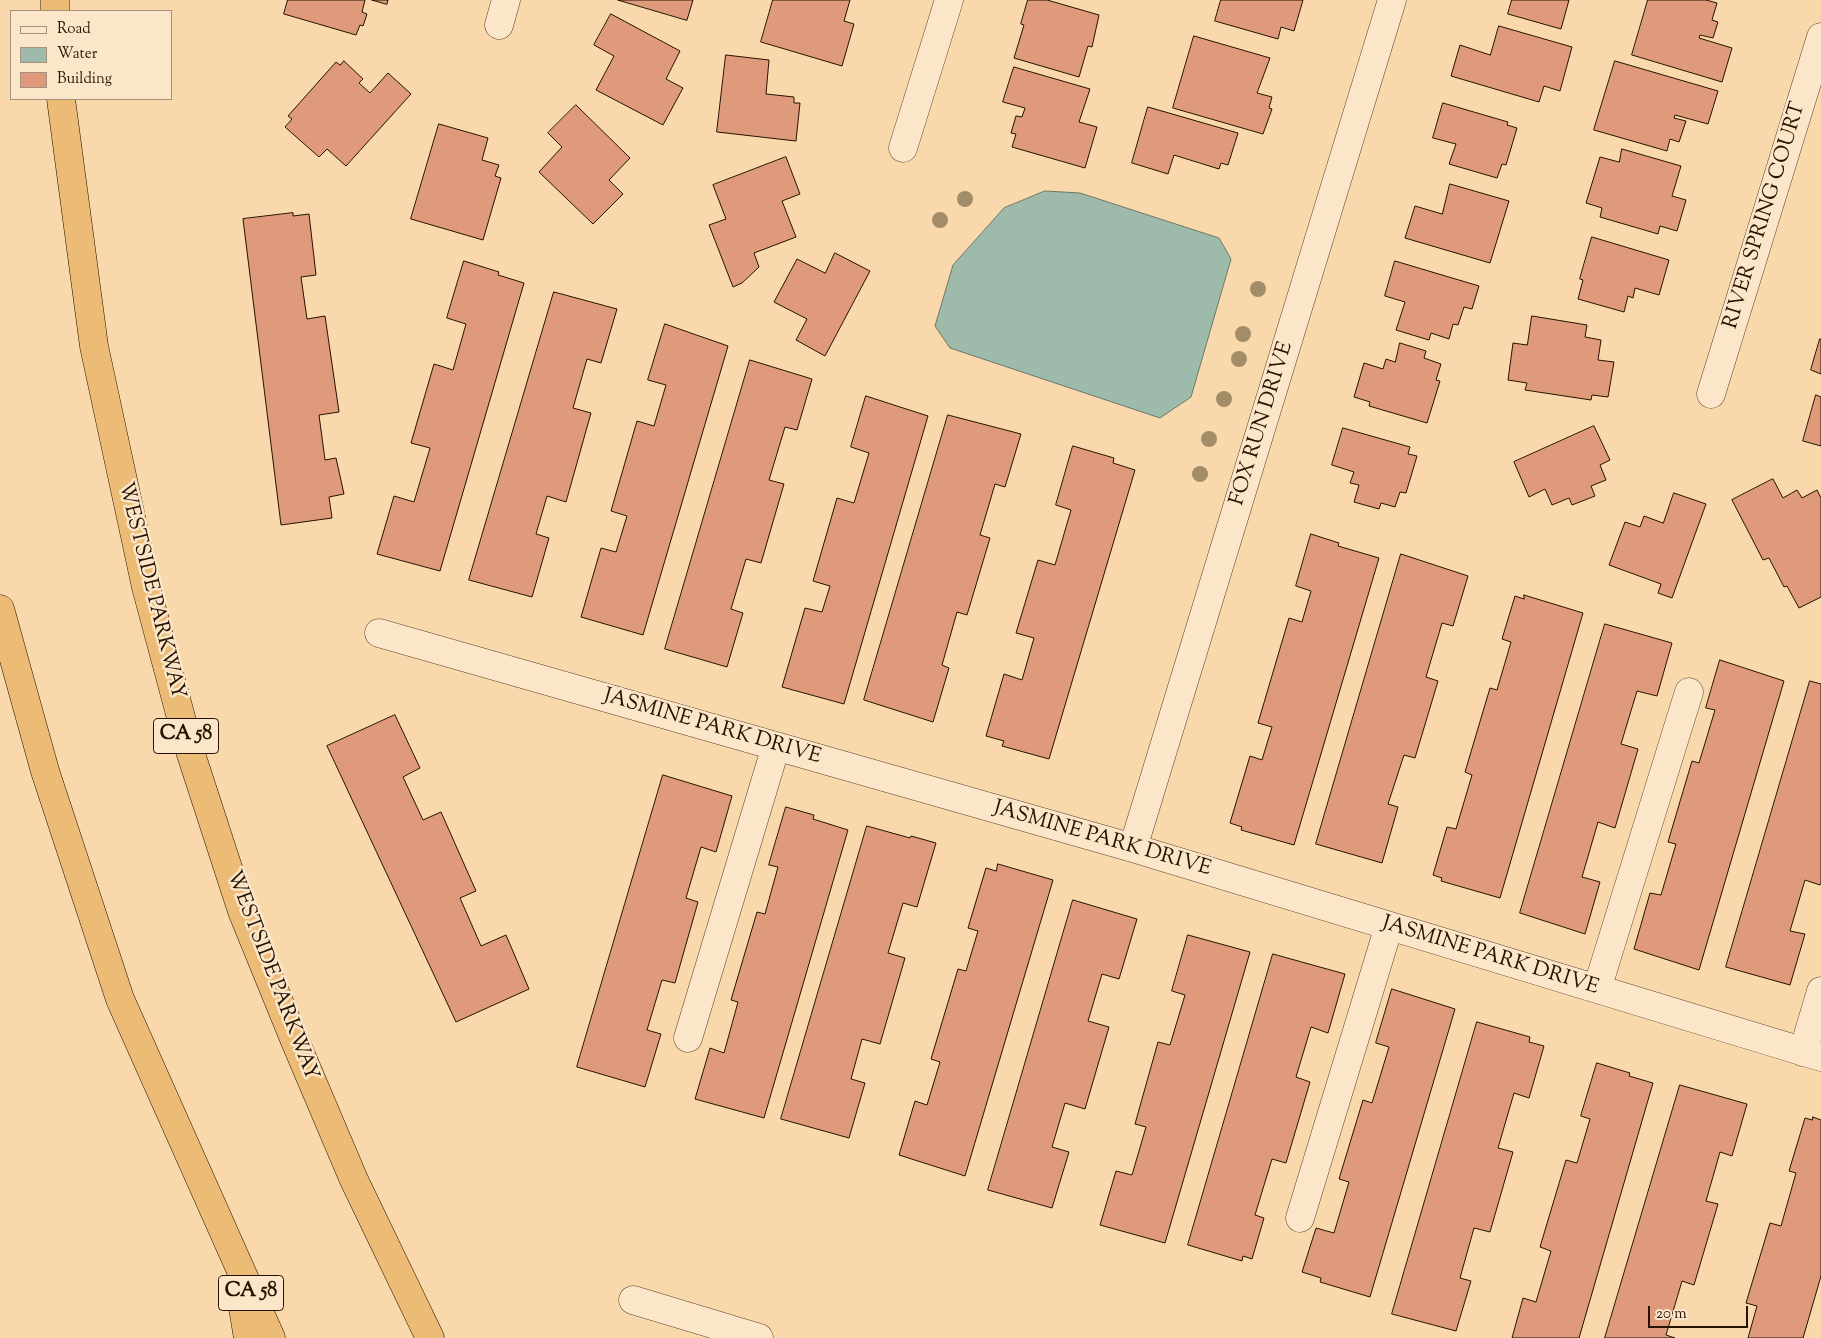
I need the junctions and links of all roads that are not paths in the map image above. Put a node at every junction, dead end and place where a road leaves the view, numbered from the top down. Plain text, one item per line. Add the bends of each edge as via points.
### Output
1 (949, 0) edge
2 (1392, 0) edge
3 (1821, 38) edge
4 (62, 100) edge
5 (903, 148) dead end
6 (1712, 394) dead end
7 (0, 609) edge
8 (379, 633) dead end
9 (1689, 692) dead end
10 (776, 746) junction
11 (1133, 848) junction
12 (1389, 926) junction
13 (1597, 989) junction
14 (1821, 991) edge
15 (688, 1038) dead end
16 (1812, 1055) edge
17 (1300, 1218) dead end
18 (232, 1248) junction
19 (633, 1300) dead end
20 (248, 1338) edge
21 (271, 1338) edge
22 (430, 1338) edge
23 (759, 1338) edge

1 - 5 street
2 - 11 street, FOX RUN DRIVE
3 - 6 street, RIVER SPRING COURT
4 - 22 highway, WESTSIDE PARKWAY / CA 58 via 94,346 146,587 190,752 242,910 294,1041 354,1180
7 - 18 highway, CA 58 via 45,770 120,999
8 - 10 street, JASMINE PARK DRIVE
9 - 13 street
10 - 11 street, JASMINE PARK DRIVE
10 - 15 street
11 - 12 street, JASMINE PARK DRIVE
12 - 13 street, JASMINE PARK DRIVE
12 - 17 street
13 - 16 street, JASMINE PARK DRIVE
14 - 16 street
18 - 20 highway
18 - 21 highway, CA 58
19 - 23 street

